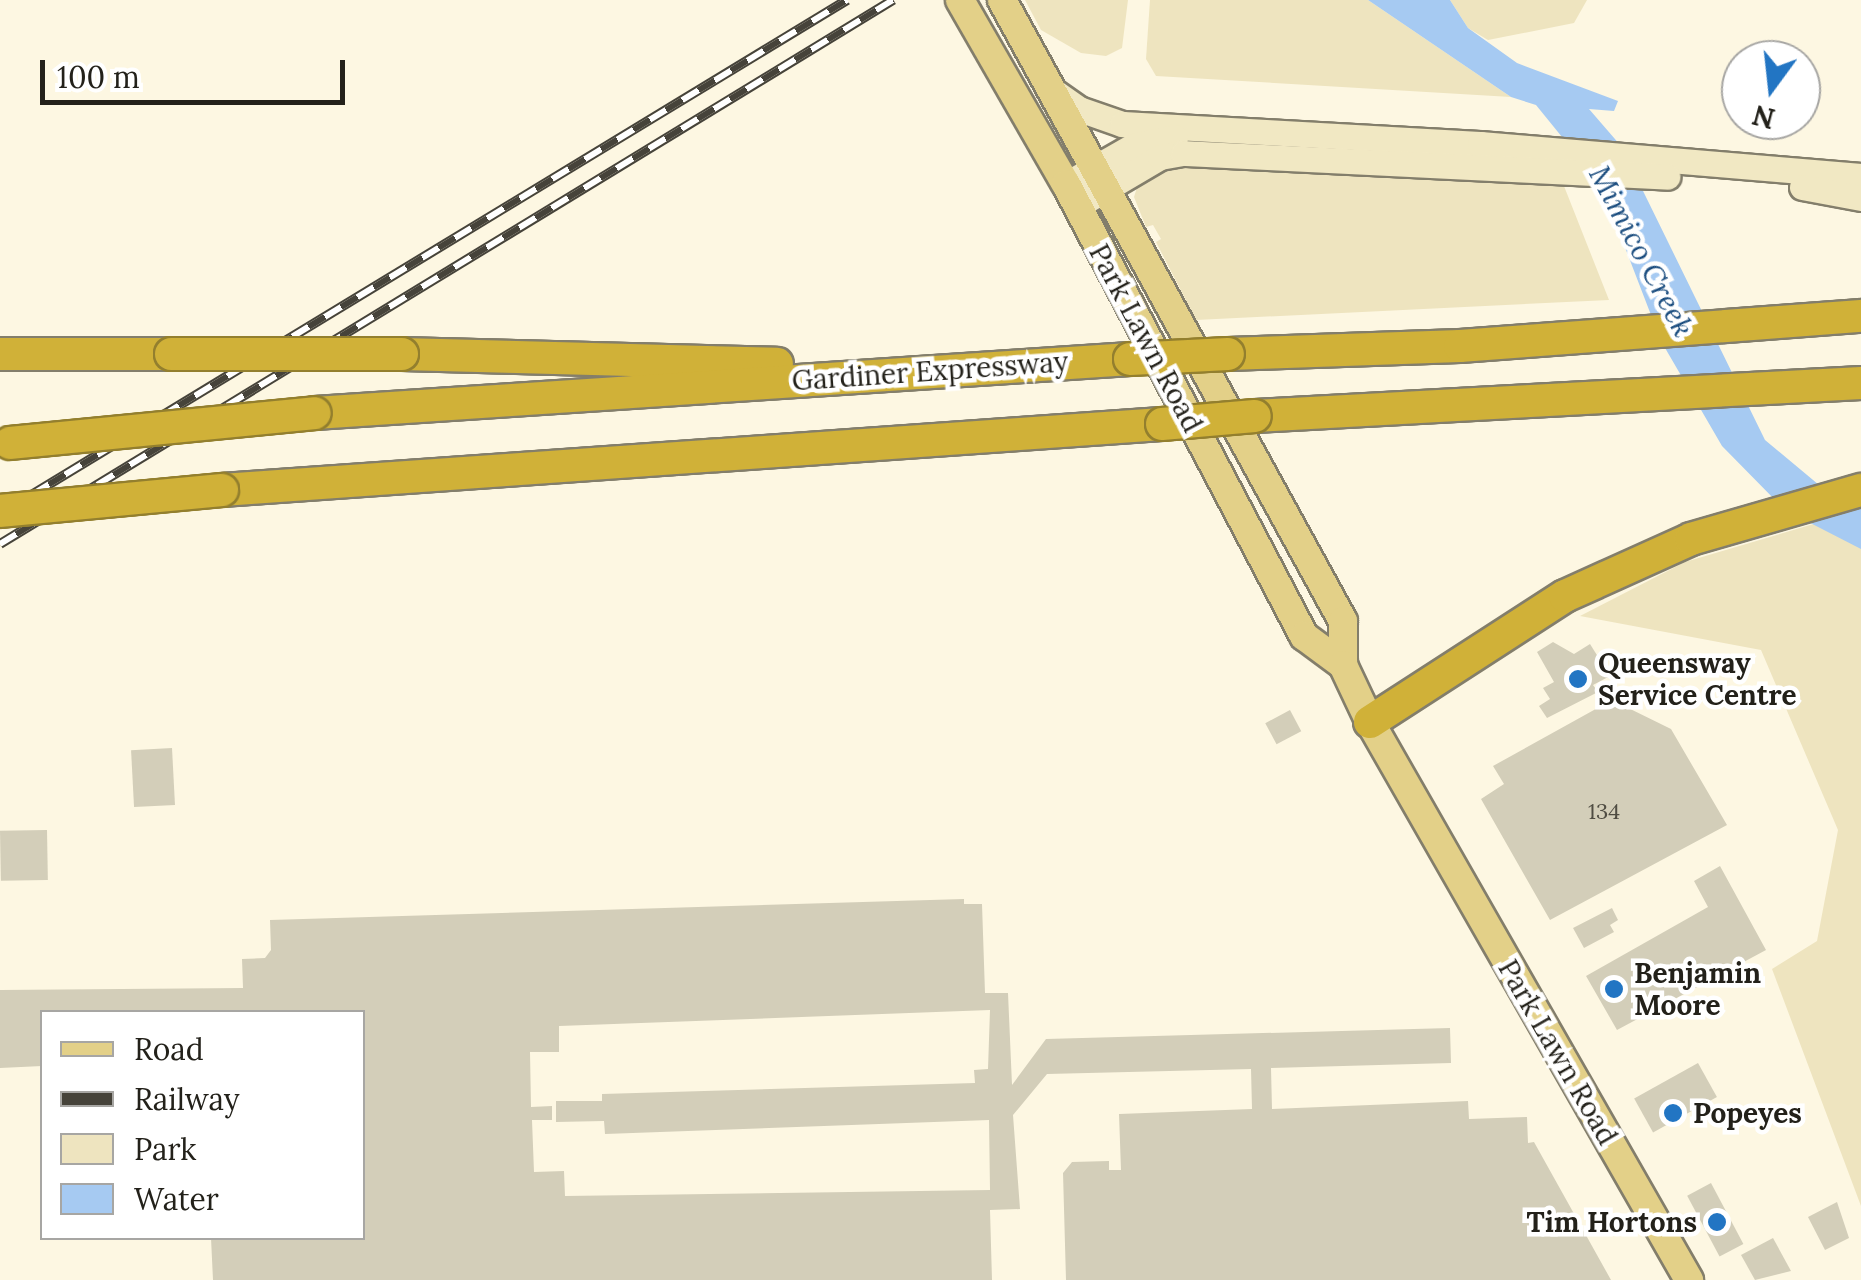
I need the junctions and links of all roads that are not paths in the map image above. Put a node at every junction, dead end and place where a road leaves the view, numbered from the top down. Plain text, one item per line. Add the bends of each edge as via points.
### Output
1 (960, 0) edge
2 (1002, 0) edge
3 (1052, 90) junction
4 (1209, 130) junction
5 (1732, 173) junction
6 (1861, 176) edge
7 (1102, 178) junction
8 (1072, 195) junction
9 (1861, 198) edge
10 (1861, 316) edge
11 (0, 354) edge
12 (991, 365) junction
13 (1861, 383) edge
14 (5, 444) edge
15 (1861, 490) edge
16 (0, 511) edge
17 (1343, 665) junction
18 (1370, 722) junction
19 (1688, 1280) edge

1 - 8 main road, Park Lawn Road
2 - 3 main road, Park Lawn Road
3 - 4 main road via 1079,109 1122,124
3 - 7 main road, Park Lawn Road
4 - 5 main road via 1480,144
4 - 7 main road via 1133,146
5 - 6 main road
5 - 7 main road via 1183,153
5 - 9 main road
7 - 8 main road
7 - 17 main road, Park Lawn Road via 1343,621
8 - 17 main road, Park Lawn Road via 1304,636
10 - 12 highway, Gardiner Expressway, bridge
11 - 12 highway, bridge
12 - 14 highway, Gardiner Expressway, bridge via 315,412
13 - 16 highway, bridge via 1255,416
15 - 18 highway via 1721,529 1565,596
17 - 18 main road, Park Lawn Road
18 - 19 main road, Park Lawn Road

